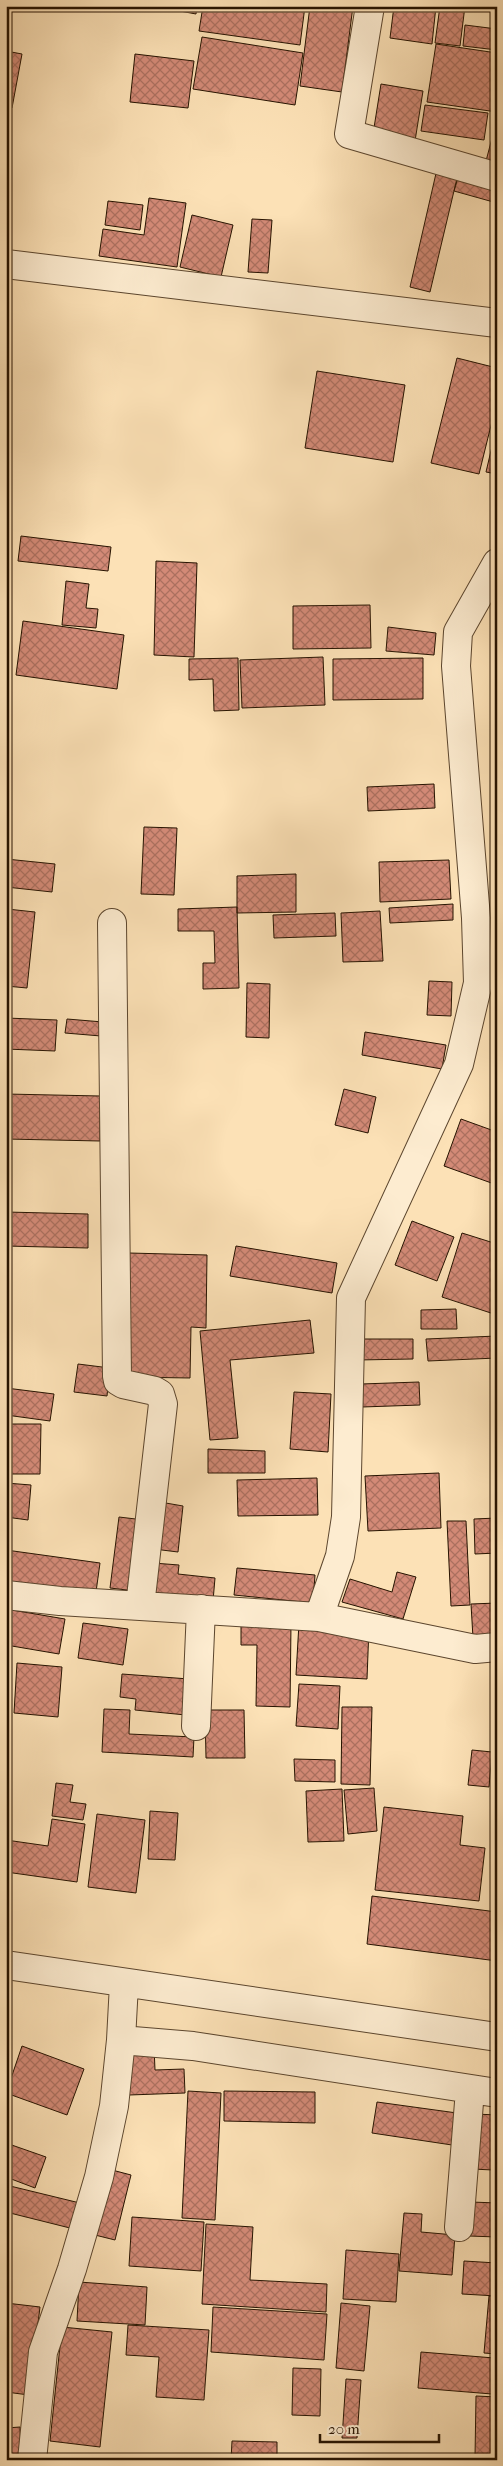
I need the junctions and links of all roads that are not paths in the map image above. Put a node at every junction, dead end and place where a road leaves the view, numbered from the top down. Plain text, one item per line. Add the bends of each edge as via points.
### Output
1 (370, 6) edge
2 (497, 177) edge
3 (6, 264) edge
4 (497, 323) edge
5 (497, 563) edge
6 (112, 923) dead end
7 (6, 1595) edge
8 (140, 1606) junction
9 (201, 1610) junction
10 (319, 1617) junction
11 (497, 1647) edge
12 (196, 1726) dead end
13 (6, 1965) edge
14 (124, 1984) junction
15 (497, 2037) edge
16 (121, 2040) junction
17 (470, 2090) junction
18 (497, 2094) edge
19 (458, 2227) dead end
20 (32, 2460) edge

1 - 2 street via 349,134
3 - 4 street
5 - 10 street via 458,632 456,666 476,918 478,983 459,1064 351,1298 346,1517 340,1556
6 - 8 street via 117,1376 123,1384 160,1394 163,1404
7 - 8 street
8 - 9 street
9 - 10 street
9 - 12 street
10 - 11 street via 475,1649
13 - 14 street
14 - 15 street
14 - 16 street
16 - 17 street via 193,2046
16 - 20 street via 114,2106 98,2178 72,2270 43,2352
17 - 18 street
17 - 19 street

